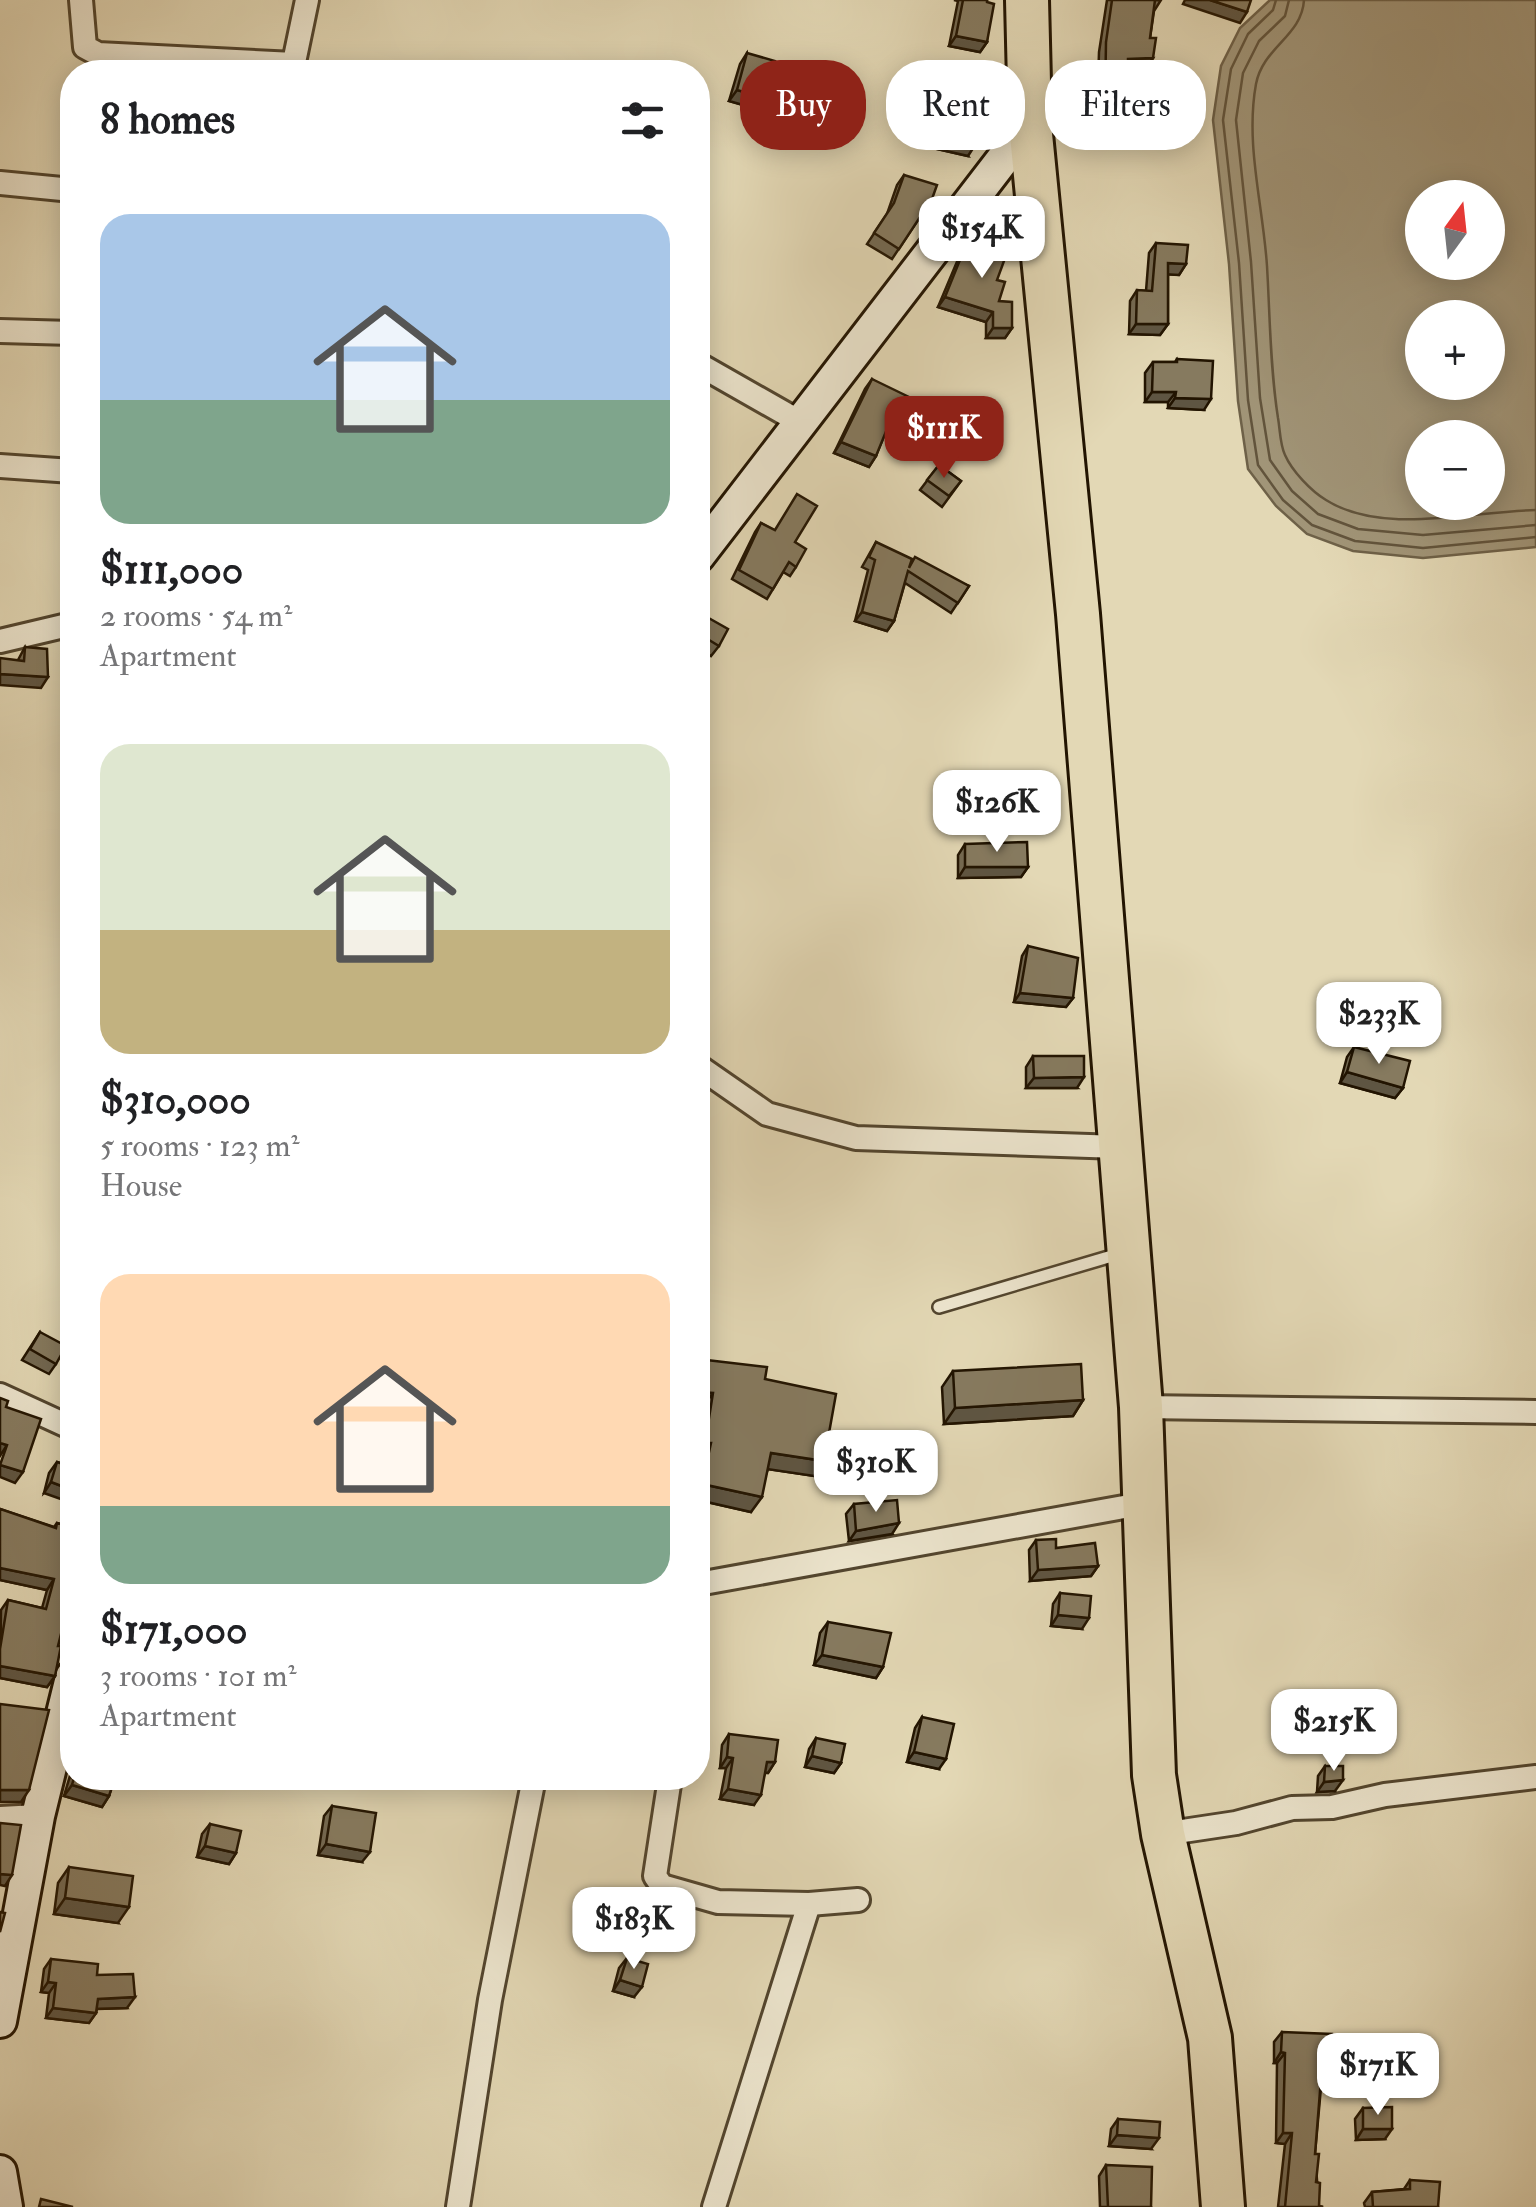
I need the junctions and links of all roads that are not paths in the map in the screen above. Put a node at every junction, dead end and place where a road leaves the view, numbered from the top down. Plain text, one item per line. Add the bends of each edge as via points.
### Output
1 (81, 0) edge
2 (307, 0) edge
3 (1027, 0) edge
4 (182, 60) edge
5 (295, 60) edge
6 (1030, 124) junction
7 (0, 183) edge
8 (60, 189) edge
9 (0, 332) edge
10 (60, 333) edge
11 (710, 371) edge
12 (800, 422) junction
13 (0, 466) edge
14 (60, 471) edge
15 (710, 540) edge
16 (60, 627) edge
17 (0, 641) edge
18 (710, 1074) edge
19 (1119, 1147) junction
20 (1128, 1251) junction
21 (940, 1307) dead end
22 (0, 1395) edge
23 (1140, 1408) junction
24 (1536, 1412) edge
25 (60, 1422) edge
26 (1146, 1503) junction
27 (710, 1586) edge
28 (60, 1726) edge
29 (1536, 1777) edge
30 (532, 1790) edge
31 (668, 1790) edge
32 (38, 1816) junction
33 (0, 1818) edge
34 (1164, 1834) junction
35 (858, 1900) dead end
36 (809, 1904) junction
37 (0, 2022) edge
38 (0, 2172) edge
39 (6, 2207) edge
40 (458, 2207) edge
41 (714, 2207) edge
42 (1223, 2207) edge

1 - 4 street via 85,48
2 - 5 street
3 - 6 highway
6 - 12 street
6 - 19 highway via 1078,614
7 - 8 street
9 - 10 street
11 - 12 street
12 - 15 street
13 - 14 street
16 - 17 street
18 - 19 street via 767,1114 856,1138
19 - 20 highway
20 - 21 lane
20 - 23 highway
22 - 25 street
23 - 24 street
23 - 26 highway
26 - 27 street
26 - 34 highway via 1149,1688
28 - 32 street
29 - 34 street via 1292,1808
30 - 40 street
31 - 36 street via 655,1876 662,1886 718,1902
32 - 33 street
32 - 37 street
34 - 42 highway via 1210,2038
35 - 36 street
36 - 41 street
38 - 39 street

